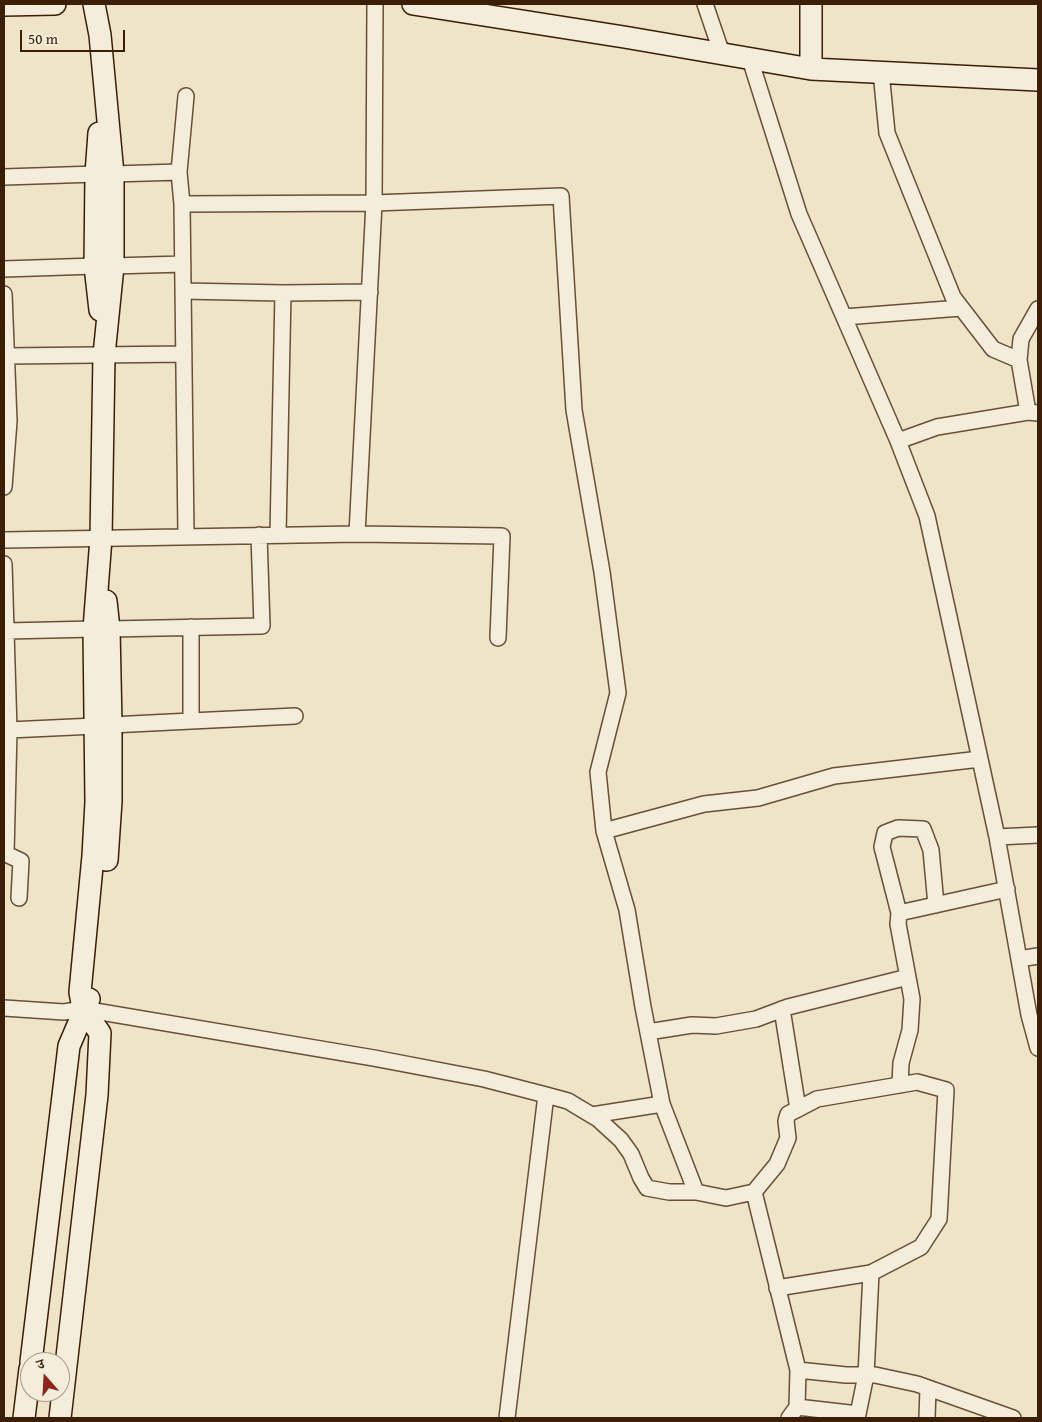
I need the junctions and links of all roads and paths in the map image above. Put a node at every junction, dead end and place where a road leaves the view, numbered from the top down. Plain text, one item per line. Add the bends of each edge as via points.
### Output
1 (55, 4) edge
2 (94, 4) edge
3 (375, 4) edge
4 (413, 4) edge
5 (705, 4) edge
6 (811, 4) edge
7 (4, 5) edge
8 (722, 54) junction
9 (750, 59) junction
10 (811, 69) junction
11 (881, 72) junction
12 (1038, 80) edge
13 (186, 96) dead end
14 (179, 172) junction
15 (105, 174) junction
16 (4, 177) edge
17 (374, 203) junction
18 (182, 204) junction
19 (183, 264) junction
20 (104, 266) junction
21 (4, 269) edge
22 (184, 291) junction
23 (370, 292) junction
24 (283, 293) junction
25 (4, 294) edge
26 (961, 308) junction
27 (1038, 309) edge
28 (844, 317) junction
29 (5, 335) edge
30 (184, 354) junction
31 (104, 355) junction
32 (6, 356) junction
33 (1019, 360) junction
34 (1033, 412) edge
35 (7, 421) edge
36 (898, 441) junction
37 (4, 487) edge
38 (278, 534) junction
39 (357, 534) junction
40 (259, 535) junction
41 (186, 536) junction
42 (101, 538) junction
43 (4, 540) edge
44 (4, 564) edge
45 (5, 613) edge
46 (192, 628) junction
47 (102, 629) junction
48 (6, 631) junction
49 (498, 638) dead end
50 (295, 716) dead end
51 (191, 721) junction
52 (103, 725) junction
53 (6, 730) edge
54 (980, 759) junction
55 (604, 831) junction
56 (1038, 835) edge
57 (997, 837) junction
58 (1007, 889) junction
59 (19, 898) dead end
60 (936, 905) junction
61 (898, 913) junction
62 (1038, 956) edge
63 (1019, 959) junction
64 (908, 977) junction
65 (4, 1008) edge
66 (83, 1009) junction
67 (782, 1009) junction
68 (648, 1032) junction
69 (1038, 1048) edge
70 (900, 1085) junction
71 (546, 1095) junction
72 (662, 1104) junction
73 (798, 1109) junction
74 (592, 1115) junction
75 (696, 1192) junction
76 (754, 1192) junction
77 (872, 1273) junction
78 (777, 1288) junction
79 (32, 1352) edge
80 (798, 1370) junction
81 (866, 1375) junction
82 (928, 1388) junction
83 (26, 1402) edge
84 (793, 1413) edge
85 (857, 1416) edge
86 (24, 1418) edge
87 (60, 1418) edge
88 (507, 1418) edge
89 (927, 1418) edge
90 (1013, 1418) edge

1 - 7 street
2 - 15 street via 104,76
3 - 17 street
4 - 8 street
5 - 8 street
6 - 10 street
8 - 9 street
9 - 10 street
9 - 28 street via 799,214
10 - 11 street
11 - 12 street
11 - 26 street via 887,132 953,297
13 - 14 street
14 - 15 street
14 - 18 street
15 - 16 street
15 - 20 street
17 - 18 street
17 - 23 street
17 - 55 street via 561,196 574,410 602,572 618,693 598,772
18 - 19 street
19 - 20 street
19 - 22 street
20 - 21 street
20 - 31 street
22 - 24 street
22 - 30 street
23 - 24 street
23 - 39 street
24 - 38 street
25 - 29 street
26 - 28 street
26 - 33 street via 993,349
27 - 33 street via 1021,339
28 - 36 street
29 - 32 street
30 - 31 street
30 - 41 street
31 - 32 street
31 - 42 street
32 - 35 street
33 - 34 street
34 - 36 street via 937,427
35 - 37 street
36 - 54 street via 927,516
38 - 39 street
38 - 40 street
39 - 49 street via 502,536
40 - 41 street
40 - 46 street via 262,626
41 - 42 street
42 - 43 street
42 - 47 street
44 - 45 street
45 - 48 street
46 - 47 street
46 - 51 street
47 - 48 street
47 - 52 street
48 - 53 street
50 - 51 street
51 - 52 street
52 - 53 street
52 - 66 street via 111,801 108,854 91,994
53 - 59 street via 6,854 21,861
54 - 55 street via 834,776 758,798 704,804
54 - 57 street
55 - 68 street via 627,910
56 - 57 street
57 - 58 street
58 - 60 street
58 - 63 street
60 - 61 street
60 - 61 street via 931,850 923,829 898,828 885,833 882,847
61 - 64 street
62 - 63 street
63 - 69 street
64 - 67 street
64 - 70 street via 912,999 910,1030 901,1063
65 - 66 street via 64,1012
66 - 71 street via 374,1058 484,1079
66 - 79 street via 69,1046
66 - 87 street via 100,1033 99,1051 96,1104
67 - 68 street via 756,1019 716,1026
67 - 73 street
68 - 72 street
70 - 73 street via 817,1099
70 - 77 street via 917,1082 946,1090 939,1219 921,1247
71 - 74 street via 568,1101
71 - 88 street
72 - 74 street
72 - 75 street
73 - 76 street via 788,1114 788,1138 777,1164
74 - 75 street via 621,1140 647,1188
75 - 76 street via 726,1198
76 - 78 street
77 - 78 street
77 - 81 street
78 - 80 street
80 - 81 street
80 - 84 street
81 - 82 street
81 - 85 street
82 - 89 street
82 - 90 street
83 - 86 street
84 - 85 street

